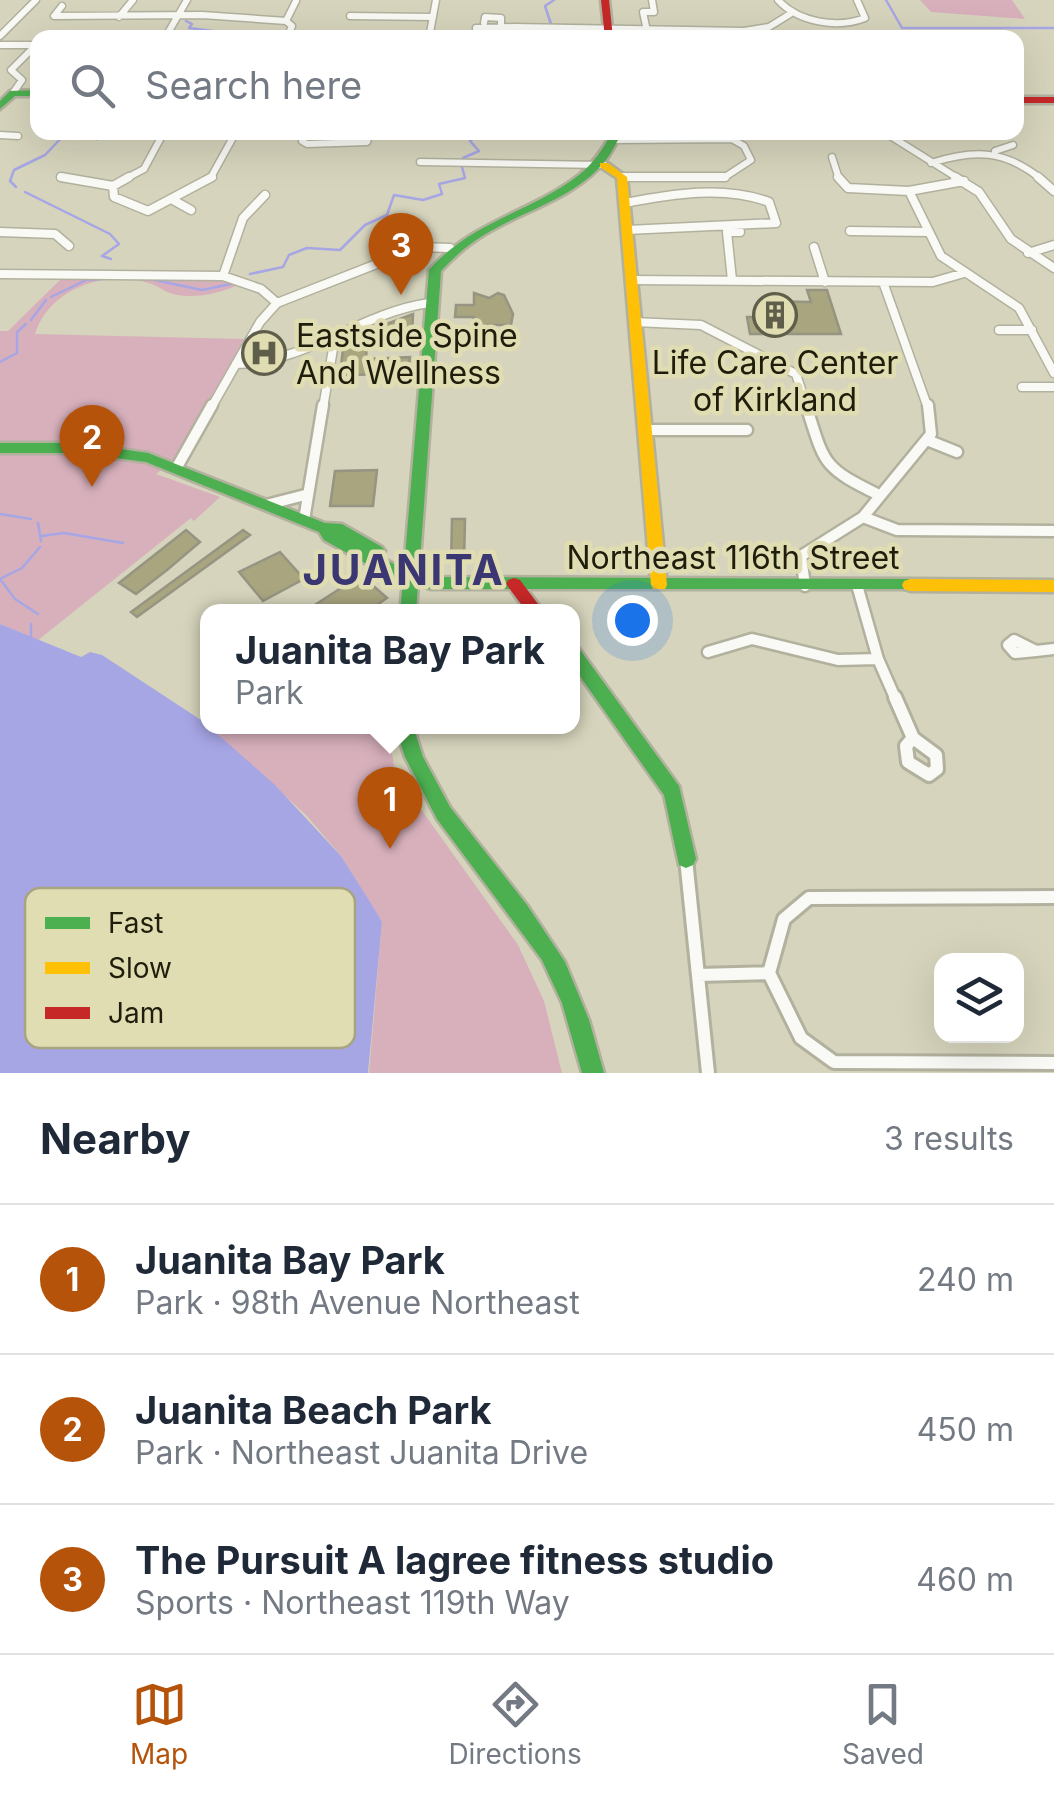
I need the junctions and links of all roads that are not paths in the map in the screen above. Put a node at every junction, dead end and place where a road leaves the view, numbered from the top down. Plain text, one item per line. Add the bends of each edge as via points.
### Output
1 (36, 0) edge
2 (133, 0) edge
3 (186, 0) edge
4 (436, 0) edge
5 (605, 0) edge
6 (652, 0) edge
7 (778, 0) edge
8 (857, 0) edge
9 (296, 2) edge
10 (62, 6) dead end
11 (790, 14) junction
12 (178, 15) junction
13 (350, 16) dead end
14 (119, 17) junction
15 (433, 17) junction
16 (286, 21) junction
17 (502, 26) dead end
18 (169, 30) edge
19 (290, 30) edge
20 (431, 30) edge
21 (598, 30) edge
22 (609, 30) edge
23 (647, 30) edge
24 (752, 30) edge
25 (0, 36) edge
26 (30, 44) edge
27 (0, 45) edge
28 (30, 50) edge
29 (12, 93) junction
30 (30, 93) edge
31 (1024, 100) edge
32 (1053, 101) edge
33 (0, 106) edge
34 (0, 134) edge
35 (18, 136) dead end
36 (160, 140) edge
37 (232, 140) edge
38 (304, 140) edge
39 (366, 140) edge
40 (615, 140) edge
41 (733, 140) edge
42 (897, 140) edge
43 (1013, 145) dead end
44 (995, 152) junction
45 (832, 157) dead end
46 (420, 162) dead end
47 (932, 162) junction
48 (604, 166) junction
49 (61, 177) dead end
50 (622, 177) junction
51 (964, 181) junction
52 (112, 186) junction
53 (910, 191) junction
54 (1054, 191) edge
55 (264, 194) dead end
56 (173, 200) junction
57 (625, 203) junction
58 (190, 210) dead end
59 (627, 230) junction
60 (850, 231) dead end
61 (0, 232) edge
62 (744, 232) dead end
63 (928, 232) junction
64 (1054, 245) edge
65 (69, 246) dead end
66 (814, 247) dead end
67 (450, 248) junction
68 (1028, 253) junction
69 (1054, 268) edge
70 (0, 274) edge
71 (964, 274) junction
72 (223, 276) junction
73 (631, 280) junction
74 (732, 280) junction
75 (826, 282) junction
76 (883, 282) junction
77 (429, 303) junction
78 (277, 304) junction
79 (634, 322) junction
80 (999, 330) dead end
81 (1032, 330) junction
82 (328, 337) junction
83 (236, 364) junction
84 (1054, 373) edge
85 (1022, 387) dead end
86 (1054, 387) edge
87 (644, 430) junction
88 (747, 430) dead end
89 (927, 440) junction
90 (0, 448) edge
91 (957, 452) dead end
92 (177, 466) junction
93 (305, 495) junction
94 (879, 495) junction
95 (266, 505) junction
96 (863, 517) junction
97 (304, 520) junction
98 (1054, 531) edge
99 (412, 577) junction
100 (514, 584) junction
101 (659, 585) junction
102 (804, 586) junction
103 (857, 586) junction
104 (1052, 590) edge
105 (409, 604) edge
106 (530, 604) edge
107 (1054, 649) edge
108 (708, 652) dead end
109 (1036, 652) dead end
110 (878, 658) junction
111 (580, 663) edge
112 (406, 734) edge
113 (913, 738) dead end
114 (686, 860) joint
115 (1054, 897) edge
116 (769, 973) junction
117 (698, 974) junction
118 (1054, 1063) edge
119 (593, 1073) edge
120 (708, 1073) edge

1 - 25 street
2 - 14 street
3 - 12 street
4 - 15 street
5 - 22 main road
6 - 23 street via 654,12 643,12
7 - 11 street
8 - 11 street via 865,18 822,21
9 - 16 street
10 - 14 street via 54,16
11 - 24 street
12 - 14 street
12 - 16 street
12 - 18 street
13 - 15 street
15 - 20 street
16 - 19 street
17 - 21 street
26 - 27 street
28 - 29 street via 12,70 22,80
29 - 30 main road
29 - 33 main road
31 - 32 main road
34 - 35 street
36 - 52 street via 144,169
37 - 56 street via 215,175
38 - 39 street
40 - 48 main road
41 - 50 street via 750,156 745,168 725,178
42 - 47 street
43 - 44 street
44 - 47 street via 972,149
44 - 54 street
45 - 53 street via 843,186
46 - 48 street
47 - 51 street
48 - 50 main road
48 - 67 main road via 477,227
49 - 52 street
50 - 57 main road
51 - 53 street
51 - 68 street via 985,197 1005,232
52 - 56 street via 114,196 137,210
53 - 63 street
55 - 72 street via 243,218
56 - 58 street
57 - 59 main road
57 - 59 street via 675,193 748,194 769,202 776,223
59 - 73 main road
60 - 63 street
61 - 65 street via 56,234
62 - 74 street via 727,232
63 - 71 street via 941,256
64 - 68 street
66 - 75 street
67 - 77 main road via 435,270
67 - 78 street via 420,246
68 - 69 street
70 - 72 street
71 - 76 street via 944,281
71 - 81 street via 1011,301
72 - 78 street via 261,288
73 - 74 street
73 - 79 main road
74 - 75 street
75 - 76 street
76 - 89 street via 930,412
77 - 82 street via 402,306
77 - 99 main road
78 - 83 street
79 - 87 main road
79 - 94 street via 701,325 796,374 824,462
80 - 81 street
81 - 84 street
82 - 83 street via 264,365
82 - 93 street via 334,343 324,418
83 - 92 street
85 - 86 street
87 - 88 street
87 - 101 main road
89 - 91 street
89 - 94 street
90 - 92 main road, Northeast 116th Street via 109,451
92 - 95 main road, Northeast 116th Street
93 - 95 street
93 - 97 street
94 - 96 street
95 - 97 main road, Northeast 116th Street
96 - 98 street via 896,530
96 - 102 street via 801,556
97 - 99 main road, Northeast 116th Street
99 - 100 main road, Northeast 116th Street
99 - 105 main road
100 - 101 main road, Northeast 116th Street
100 - 106 main road
101 - 102 main road, Northeast 116th Street
102 - 103 main road, Northeast 116th Street
103 - 104 main road, Northeast 116th Street
103 - 110 street
107 - 109 street
108 - 110 street via 752,638 838,660
110 - 113 street
111 - 114 main road via 673,792
112 - 119 main road via 433,804 541,941 582,1026
114 - 117 street
115 - 116 street via 809,898 783,916
116 - 117 street
116 - 118 street via 804,1045 817,1057
117 - 120 street

